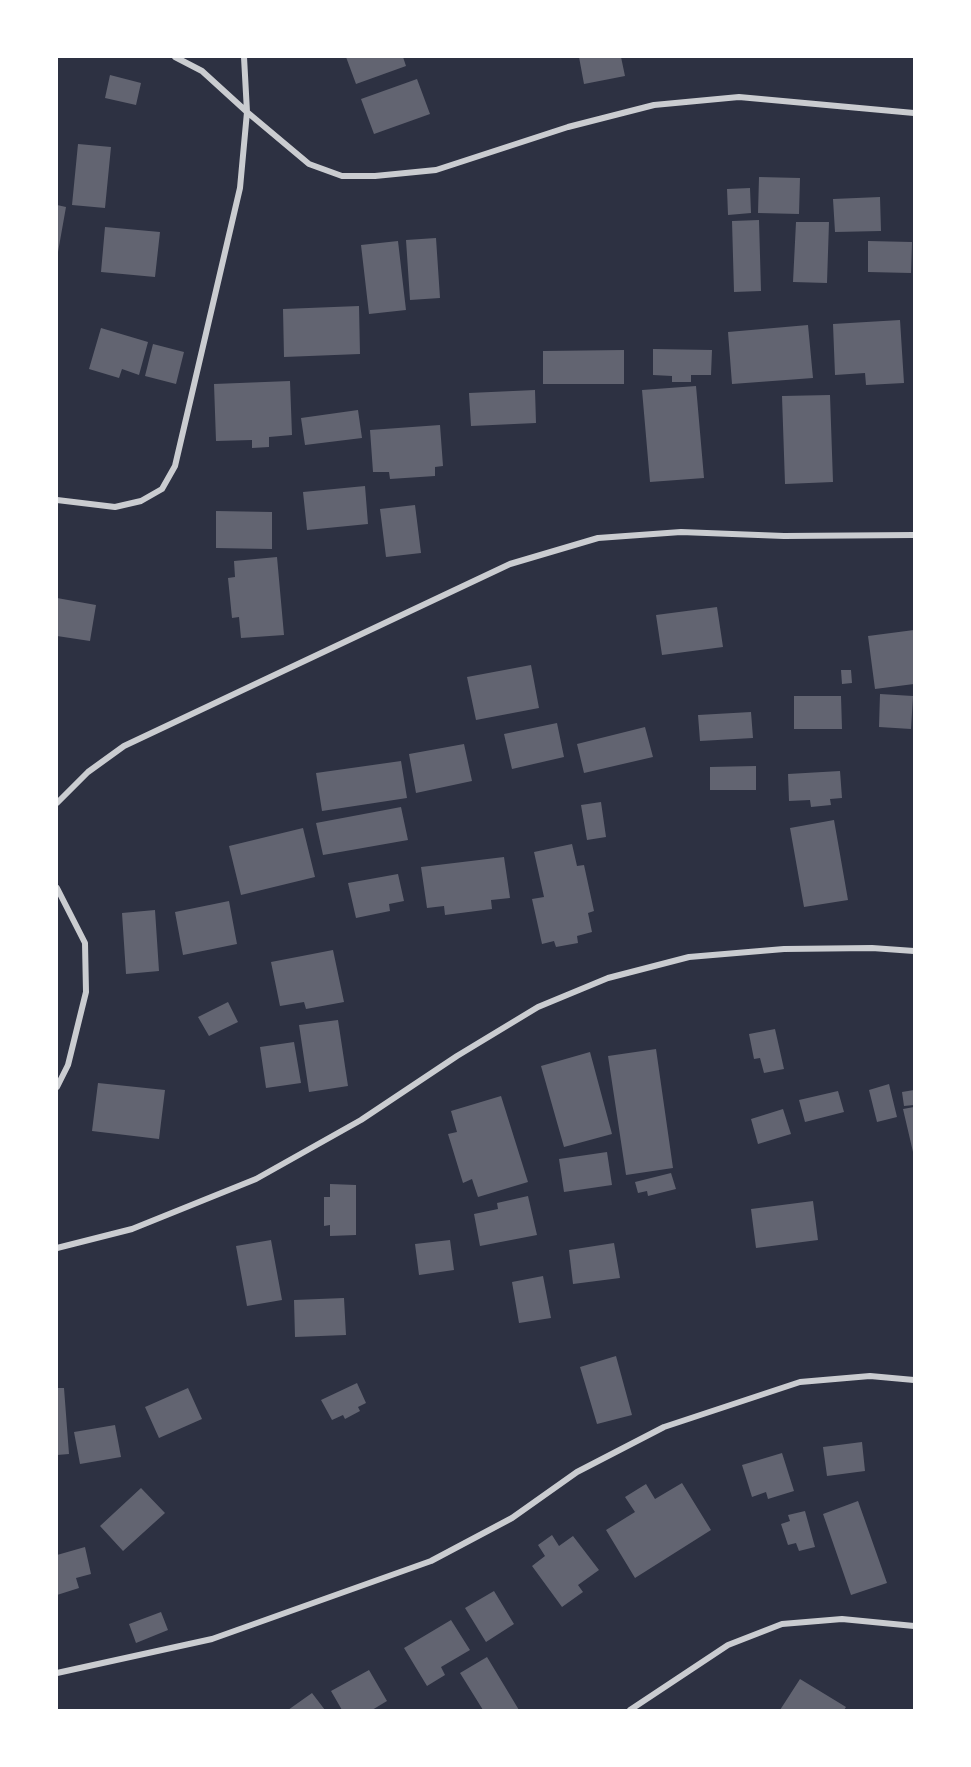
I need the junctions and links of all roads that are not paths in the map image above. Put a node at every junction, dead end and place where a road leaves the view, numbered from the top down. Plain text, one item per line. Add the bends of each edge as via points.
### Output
1 (175, 57) edge
2 (244, 57) edge
3 (247, 112) junction
4 (914, 113) edge
5 (57, 500) edge
6 (914, 535) edge
7 (57, 803) edge
8 (57, 888) edge
9 (914, 951) edge
10 (57, 1087) edge
11 (57, 1248) edge
12 (914, 1380) edge
13 (914, 1626) edge
14 (57, 1673) edge
15 (630, 1710) edge

1 - 3 street via 202,71
2 - 3 street
3 - 4 street via 309,164 342,176 436,170 567,127 654,105 739,97
3 - 5 street via 240,188 175,466 162,489 141,501 115,507
6 - 7 street via 681,532 598,537 510,564 124,746 88,772
8 - 10 street via 85,944 86,992 68,1065
9 - 11 street via 806,949 689,957 608,978 538,1007 361,1120 256,1179 132,1229
12 - 14 street via 870,1376 800,1382 664,1427 577,1472 512,1518 431,1561 212,1639
13 - 15 street via 842,1619 782,1624 728,1645

